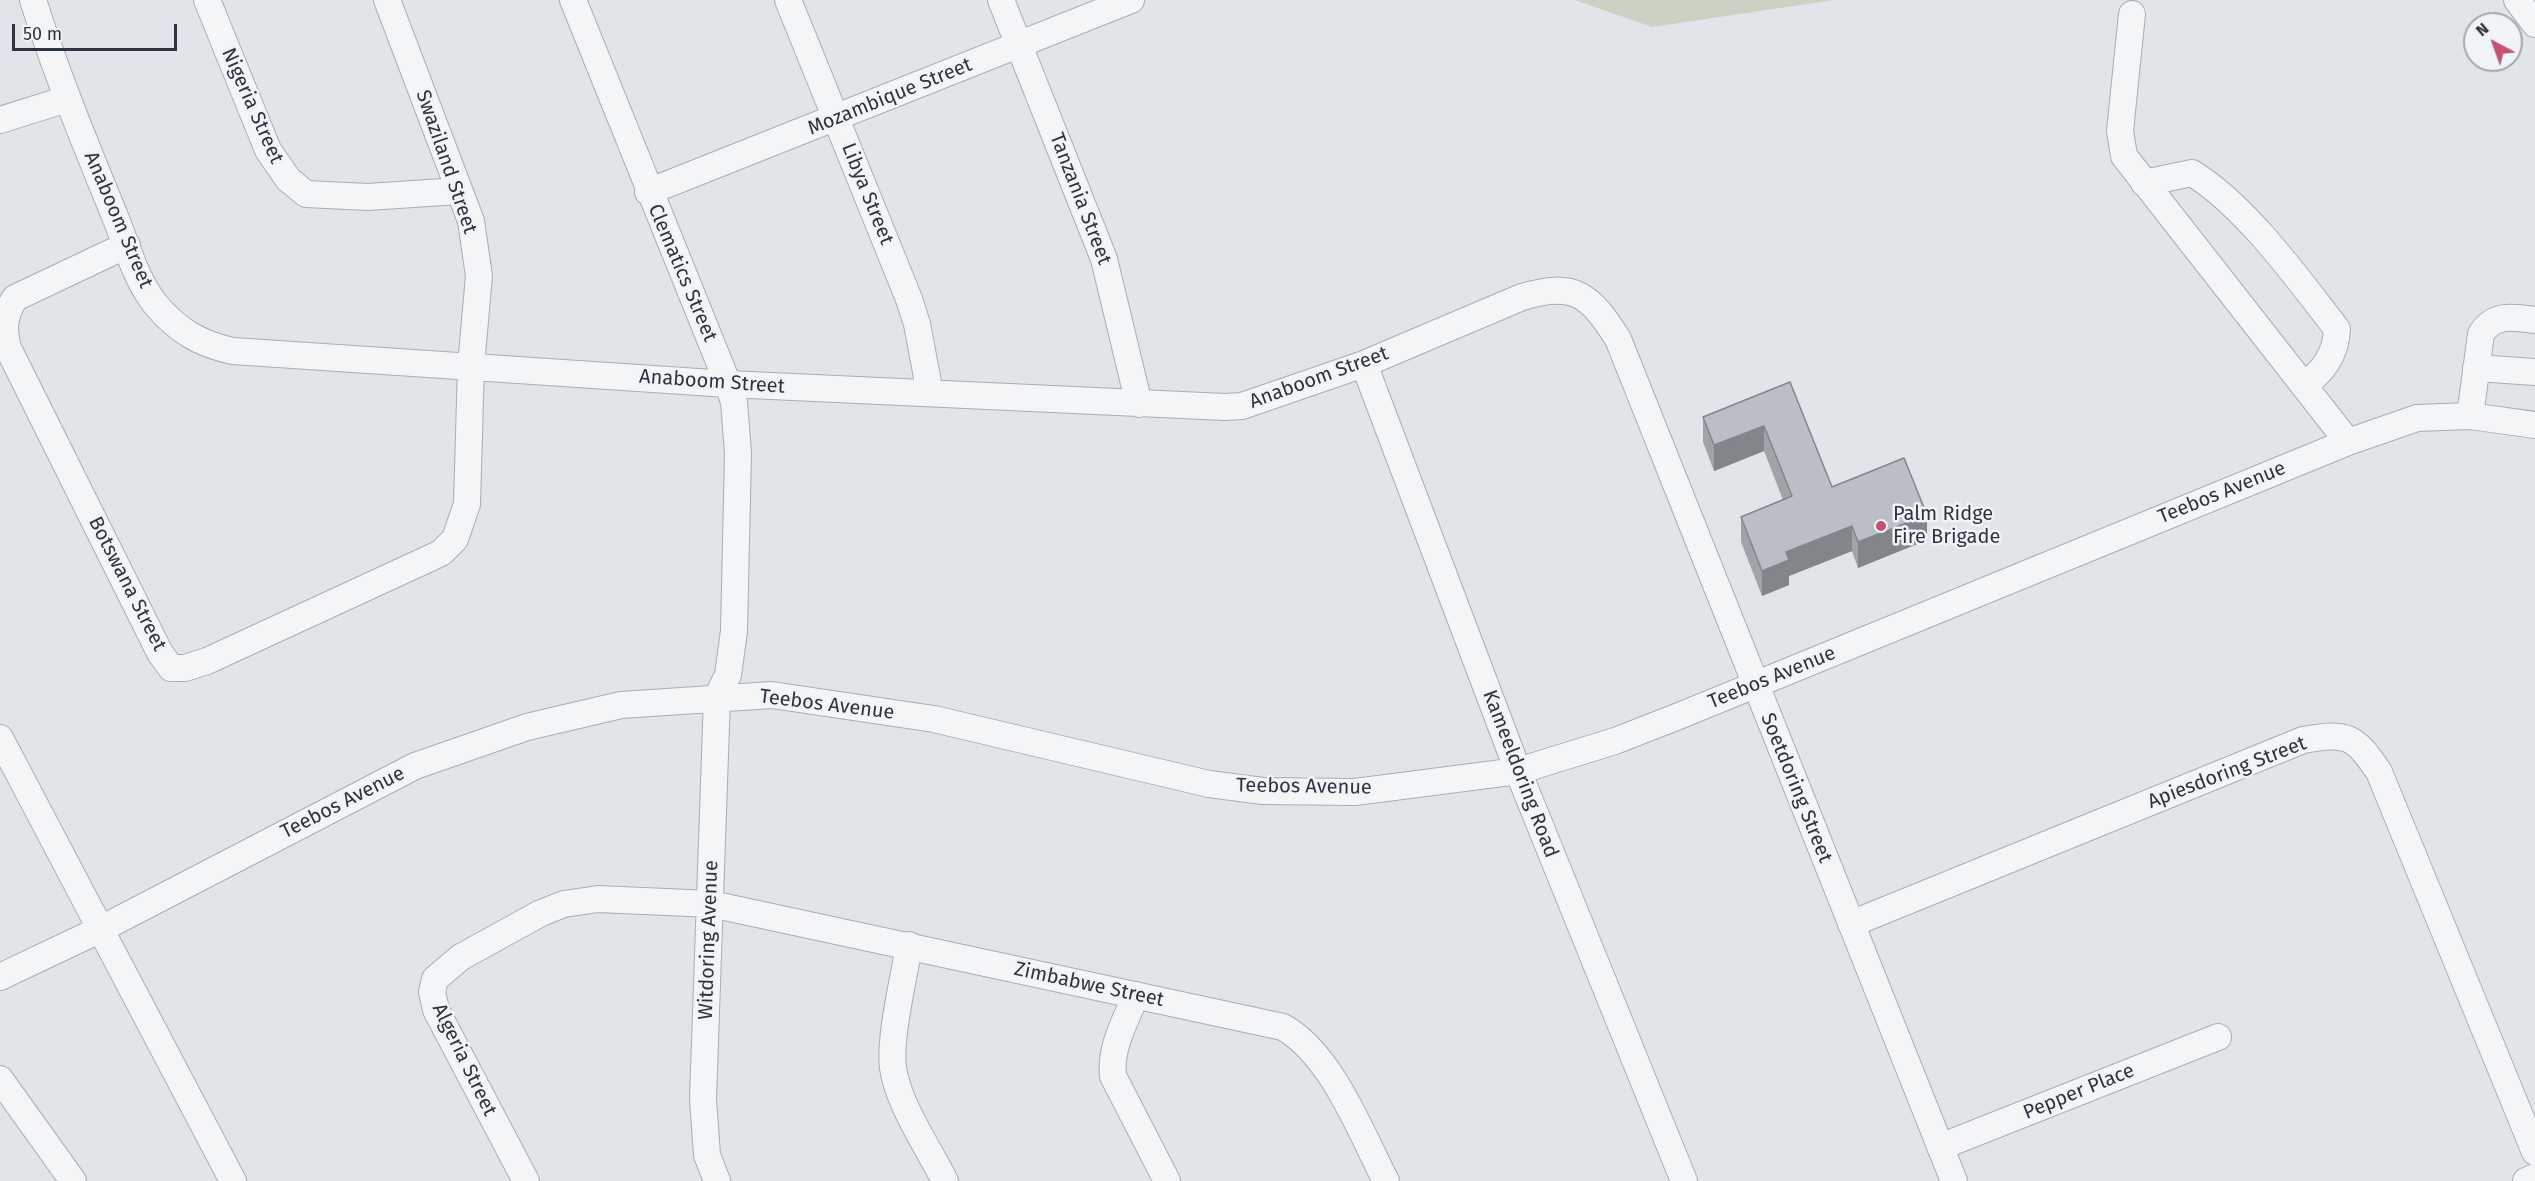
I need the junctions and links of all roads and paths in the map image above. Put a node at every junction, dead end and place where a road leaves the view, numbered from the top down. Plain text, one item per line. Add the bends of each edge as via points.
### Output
1 (33, 0) edge
2 (207, 0) edge
3 (387, 0) edge
4 (573, 0) edge
5 (788, 0) edge
6 (1001, 0) edge
7 (1131, 0) edge
8 (2517, 0) edge
9 (2132, 14) dead end
10 (2535, 24) edge
11 (1020, 45) junction
12 (68, 99) junction
13 (837, 119) junction
14 (0, 120) edge
15 (2144, 183) junction
16 (458, 191) junction
17 (648, 192) junction
18 (127, 245) junction
19 (1589, 300) joint
20 (2535, 320) edge
21 (1364, 364) junction
22 (471, 365) junction
23 (2476, 368) junction
24 (2535, 372) edge
25 (728, 384) junction
26 (2304, 386) junction
27 (930, 393) junction
28 (1139, 404) junction
29 (2470, 416) junction
30 (2535, 425) edge
31 (2348, 442) junction
32 (1754, 686) junction
33 (717, 697) junction
34 (0, 738) edge
35 (1518, 771) junction
36 (711, 904) junction
37 (1851, 924) junction
38 (99, 930) junction
39 (909, 945) junction
40 (0, 977) edge
41 (1136, 995) junction
42 (2218, 1037) dead end
43 (0, 1079) edge
44 (1940, 1148) junction
45 (2535, 1152) edge
46 (2535, 1177) edge
47 (73, 1181) edge
48 (233, 1181) edge
49 (526, 1181) edge
50 (717, 1181) edge
51 (945, 1181) edge
52 (1167, 1181) edge
53 (1386, 1181) edge
54 (1684, 1181) edge
55 (1954, 1181) edge
56 (2526, 1181) edge

1 - 12 street, Anaboom Street
2 - 16 street, Nigeria Street via 268,150 296,188 306,194 368,197
3 - 16 street, Swaziland Street
4 - 17 street, Clematics Street
5 - 13 street, Libya Street
6 - 11 street, Tanzania Street
7 - 11 street, Mozambique Street
8 - 10 street
9 - 15 street via 2120,144
11 - 13 street, Mozambique Street
11 - 28 street, Tanzania Street via 1104,259
12 - 14 street
12 - 18 street, Anaboom Street
13 - 17 street, Mozambique Street
13 - 27 street, Libya Street via 909,299
15 - 26 street
15 - 26 street via 2192,174 2203,180 2242,216 2337,329 2337,341 2323,371
16 - 22 street, Swaziland Street via 471,221 479,276
17 - 25 street, Clematics Street
18 - 22 street, Anaboom Street via 138,278 156,305 206,345 233,351
18 - 22 street, Botswana Street via 15,298 7,310 3,329 8,348 171,668 207,661 441,553 455,538 467,504
19 - 21 street, Anaboom Street via 1564,289 1542,291
19 - 32 street, Soetdoring Street via 1617,339
20 - 23 street via 2504,317 2486,327 2481,334
21 - 28 street, Anaboom Street via 1242,406
21 - 35 street, Kameeldoring Road
22 - 25 street, Anaboom Street
23 - 24 street
23 - 29 street
25 - 27 street, Anaboom Street
25 - 33 street, Clematics Street via 734,402 738,453 734,631 728,675
26 - 31 street
27 - 28 street, Anaboom Street
29 - 30 street, Teebos Avenue
29 - 31 street, Teebos Avenue via 2417,418
31 - 32 street, Teebos Avenue
32 - 35 street, Teebos Avenue via 1615,741
32 - 37 street, Soetdoring Street
33 - 35 street, Teebos Avenue via 772,695 934,719 1209,784 1263,791 1355,792
33 - 36 street, Witdoring Avenue
33 - 38 street, Teebos Avenue via 621,705 472,744 415,766
34 - 38 street
35 - 54 street, Kameeldoring Road
36 - 39 street, Zimbabwe Street
36 - 49 street, Algeria Street via 598,899 564,904 461,957 435,979 432,992 436,1010
36 - 50 street, Witdoring Avenue via 703,1109 707,1155
37 - 44 street, Soetdoring Street
37 - 45 street, Apiesdoring Street via 2303,740 2346,737 2364,749 2379,772
38 - 40 street, Teebos Avenue
38 - 48 street
39 - 41 street, Zimbabwe Street
39 - 51 street via 893,1068 906,1104
41 - 52 street via 1115,1045 1113,1076
41 - 53 street, Zimbabwe Street via 1283,1027 1297,1035 1325,1067
42 - 44 street, Pepper Place
43 - 47 street
44 - 55 street, Soetdoring Street
46 - 56 street

